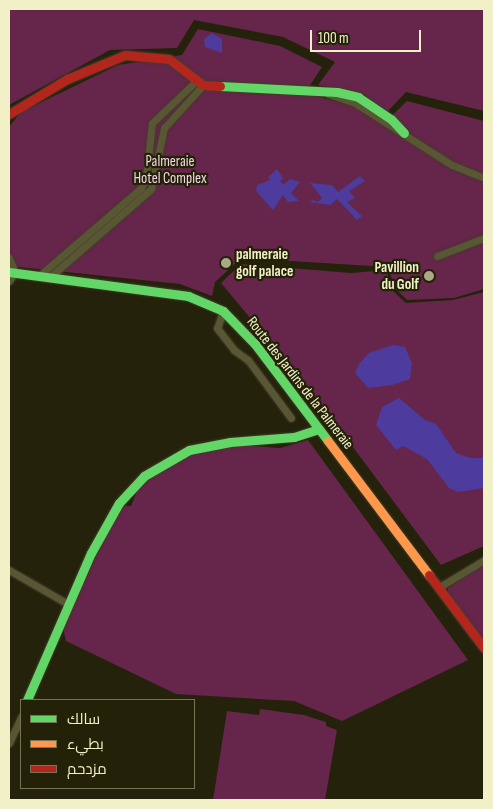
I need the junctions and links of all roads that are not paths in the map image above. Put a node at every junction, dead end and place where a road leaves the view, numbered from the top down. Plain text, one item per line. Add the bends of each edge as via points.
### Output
1 (199, 84) junction
2 (9, 114) edge
3 (404, 133) joint
4 (484, 178) edge
5 (111, 217) junction
6 (484, 238) edge
7 (437, 256) dead end
8 (9, 258) edge
9 (12, 272) edge
10 (40, 275) junction
11 (51, 276) junction
12 (9, 281) edge
13 (223, 311) junction
14 (291, 418) dead end
15 (319, 429) junction
16 (484, 560) edge
17 (9, 570) edge
18 (438, 588) junction
19 (68, 604) junction
20 (484, 648) edge
21 (27, 699) edge
22 (20, 719) edge
23 (9, 743) edge

1 - 2 street via 169,59 153,54 125,55 56,84
1 - 3 street via 350,94 367,100
1 - 5 street via 164,128 151,189
1 - 5 street via 152,123 144,183
3 - 4 street via 452,165
5 - 10 street
5 - 11 street
6 - 7 street
8 - 9 street
9 - 10 street, Route des Jardins de la Palmeraie
9 - 12 street
10 - 11 street, Route des Jardins de la Palmeraie
11 - 13 street, Route des Jardins de la Palmeraie via 188,296
13 - 14 street via 217,328 234,350 248,360
13 - 15 street, Route des Jardins de la Palmeraie via 255,344
15 - 18 street, Route des Jardins de la Palmeraie
15 - 19 street via 279,440 216,444 174,456 160,464 119,503
16 - 18 street
17 - 19 street
18 - 20 street, Route des Jardins de la Palmeraie
19 - 21 street
22 - 23 street

